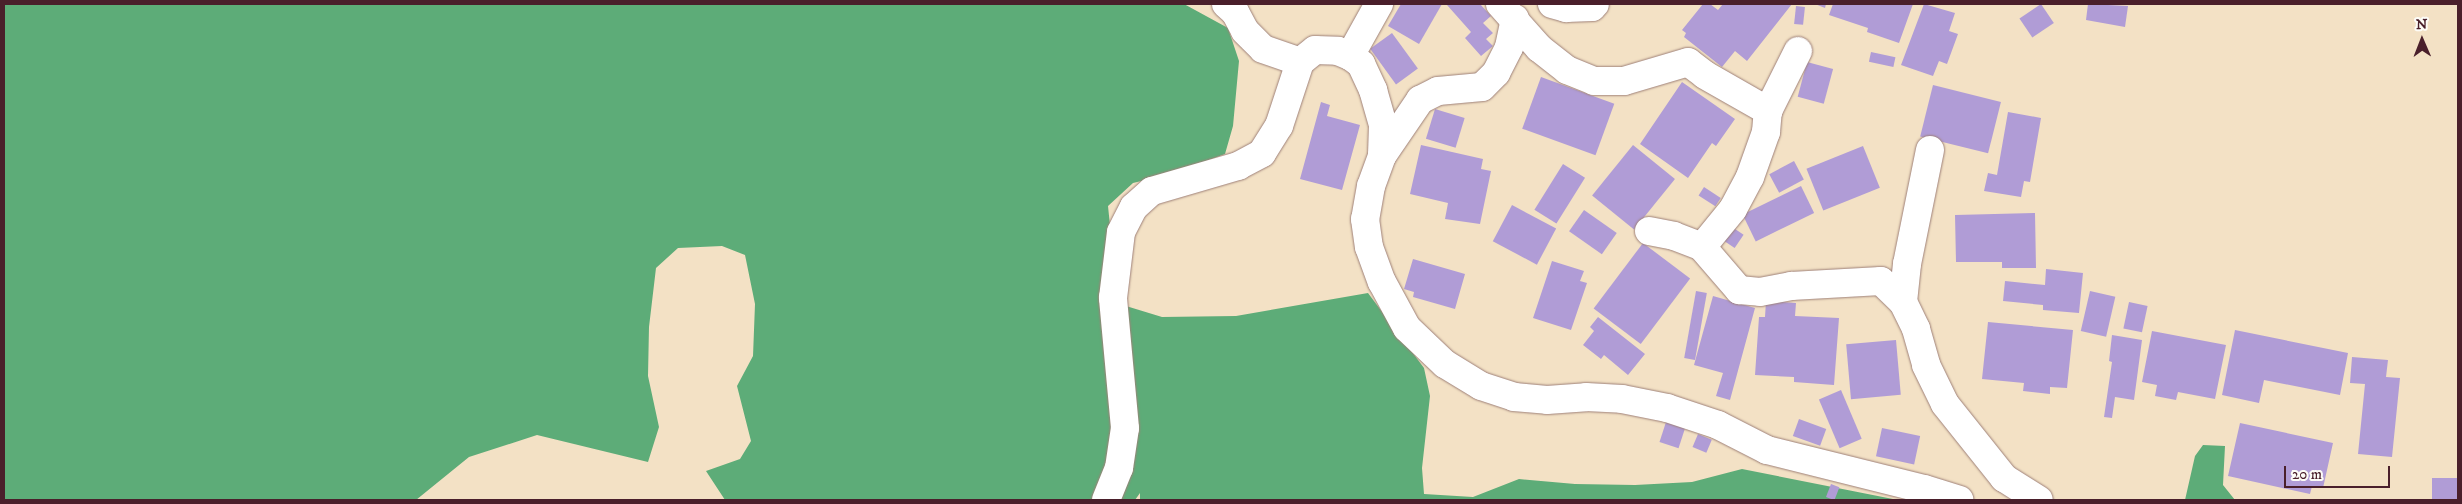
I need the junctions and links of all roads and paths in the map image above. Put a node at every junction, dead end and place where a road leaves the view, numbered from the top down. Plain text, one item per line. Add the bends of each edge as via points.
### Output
1 (1226, 4) edge
2 (1380, 4) edge
3 (1552, 4) edge
4 (1595, 4) edge
5 (1507, 11) edge
6 (1798, 51) dead end
7 (1350, 56) junction
8 (1300, 62) junction
9 (1768, 110) junction
10 (1930, 150) dead end
11 (1382, 156) junction
12 (1649, 231) dead end
13 (1702, 247) junction
14 (1903, 302) junction
15 (1106, 500) edge
16 (1959, 500) edge
17 (2039, 500) edge

1 - 8 street via 1235,12 1245,31 1264,49
2 - 7 street
3 - 4 street via 1566,8 1592,7
5 - 9 street via 1539,48 1567,70 1594,81 1624,81 1688,62 1705,76
5 - 11 street via 1509,47 1491,78 1482,87 1438,91 1420,100
6 - 9 street
7 - 8 street via 1338,50 1315,50
7 - 11 street via 1360,64 1373,90 1383,126
8 - 15 street via 1278,126 1262,153 1238,166 1152,191 1134,207 1121,232 1113,298 1125,428 1119,468
9 - 13 street via 1766,132 1750,177 1733,209
10 - 14 street via 1907,264
11 - 16 street via 1371,186 1365,219 1369,247 1382,282 1407,328 1452,368 1481,386 1514,397 1547,400 1622,398 1667,408 1718,425 1767,450
12 - 13 street
13 - 14 street via 1739,290 1760,292 1799,285 1881,281
14 - 17 street via 1916,329 1926,365 1945,404 2004,478

